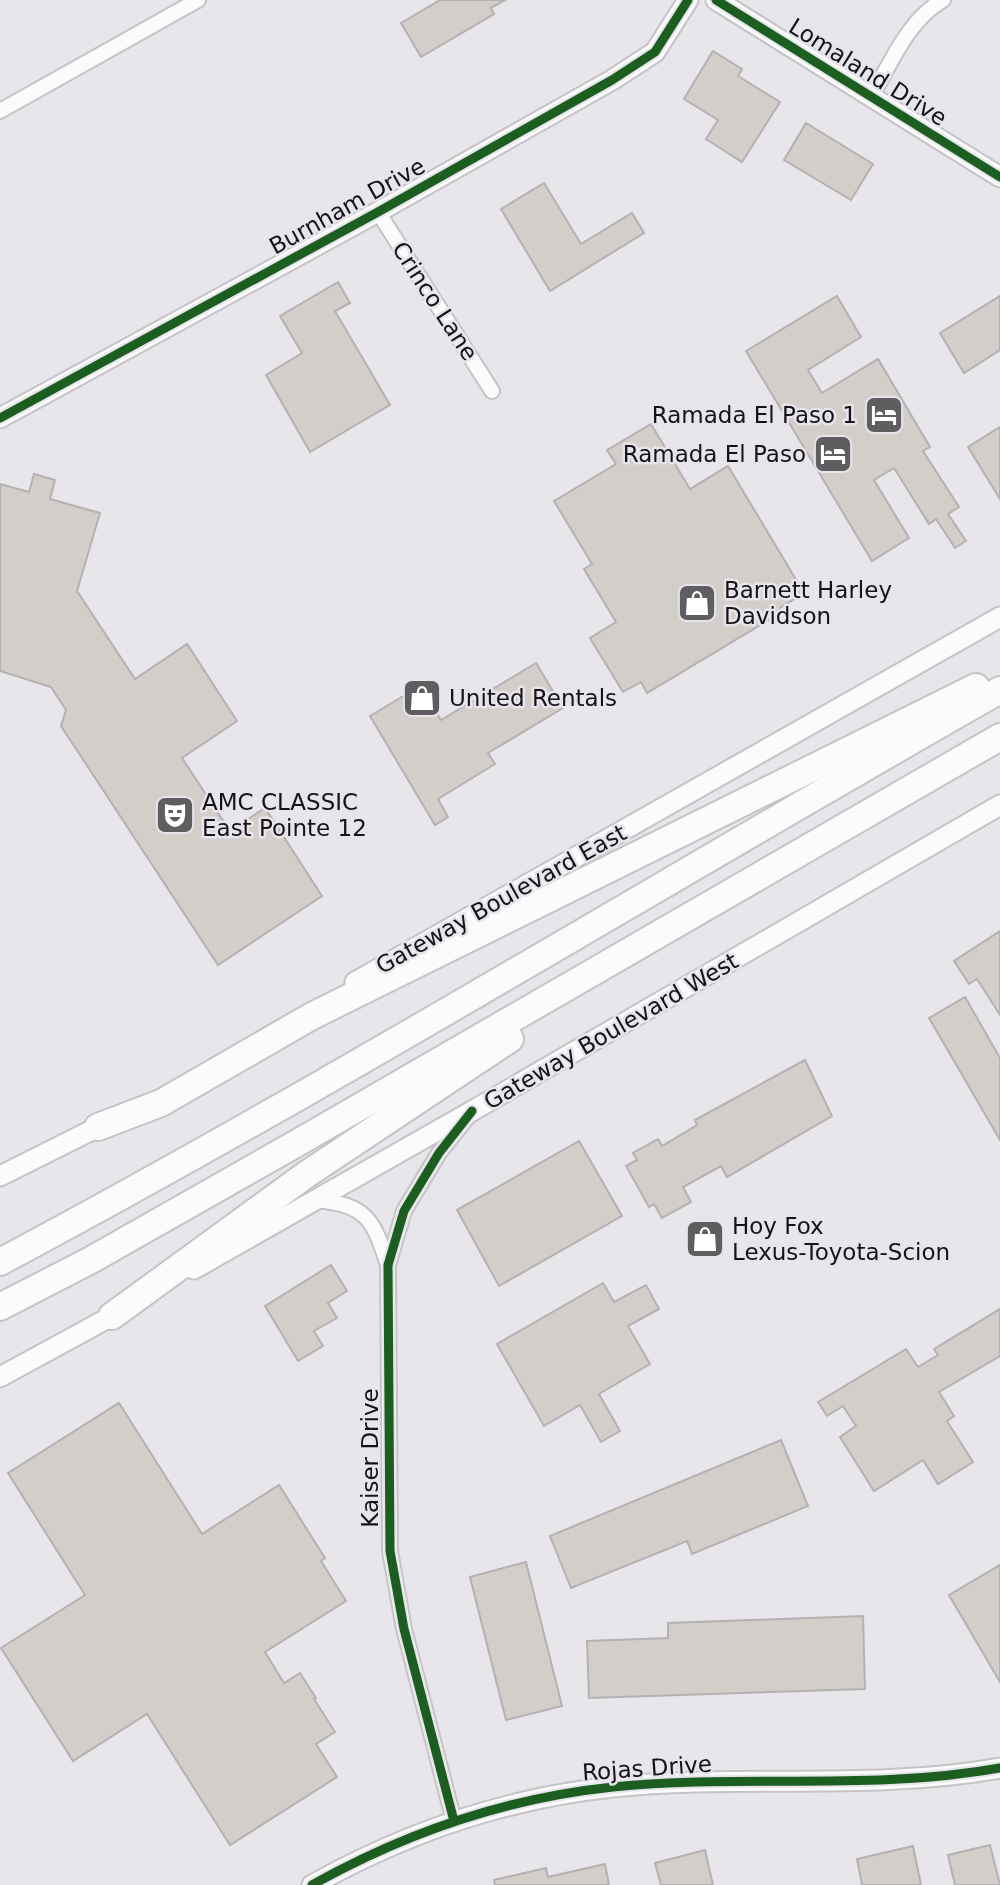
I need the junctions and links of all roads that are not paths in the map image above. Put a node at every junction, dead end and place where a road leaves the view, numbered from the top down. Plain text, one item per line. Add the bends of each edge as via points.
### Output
1 (198, 0) edge
2 (688, 0) edge
3 (716, 0) edge
4 (943, 0) edge
5 (871, 97) junction
6 (0, 111) edge
7 (1000, 177) edge
8 (378, 212) junction
9 (492, 391) dead end
10 (0, 418) edge
11 (1000, 617) edge
12 (1000, 677) edge
13 (1000, 690) edge
14 (1000, 737) edge
15 (1000, 805) edge
16 (785, 862) junction
17 (472, 1111) junction
18 (98, 1127) junction
19 (0, 1176) edge
20 (315, 1199) junction
21 (0, 1262) edge
22 (388, 1265) junction
23 (0, 1307) edge
24 (113, 1316) junction
25 (0, 1377) edge
26 (1000, 1768) edge
27 (454, 1821) junction
28 (312, 1885) edge

1 - 6 street
2 - 8 main road, Burnham Drive via 645,59
3 - 5 main road, Lomaland Drive
4 - 5 street via 908,33
5 - 7 main road, Lomaland Drive
8 - 9 street, Crinco Lane
8 - 10 main road, Burnham Drive
11 - 18 main road, Gateway Boulevard East
12 - 18 highway via 951,697 332,1006 161,1103
13 - 21 highway via 354,1065
14 - 16 highway
15 - 17 main road, Gateway Boulevard West
16 - 23 highway via 256,1166
16 - 24 highway via 725,913 537,1022 353,1143
17 - 20 main road, Gateway Boulevard West
17 - 22 street, Kaiser Drive via 439,1153 404,1211
18 - 19 main road, Gateway Boulevard East
20 - 22 street, Kaiser Drive via 341,1202 364,1215 378,1234
20 - 24 main road, Gateway Boulevard West
22 - 27 street, Kaiser Drive via 390,1550 404,1629
24 - 25 main road, Gateway Boulevard West
26 - 27 main road, Rojas Drive via 928,1779 614,1787 565,1793
27 - 28 main road, Rojas Drive via 388,1846

